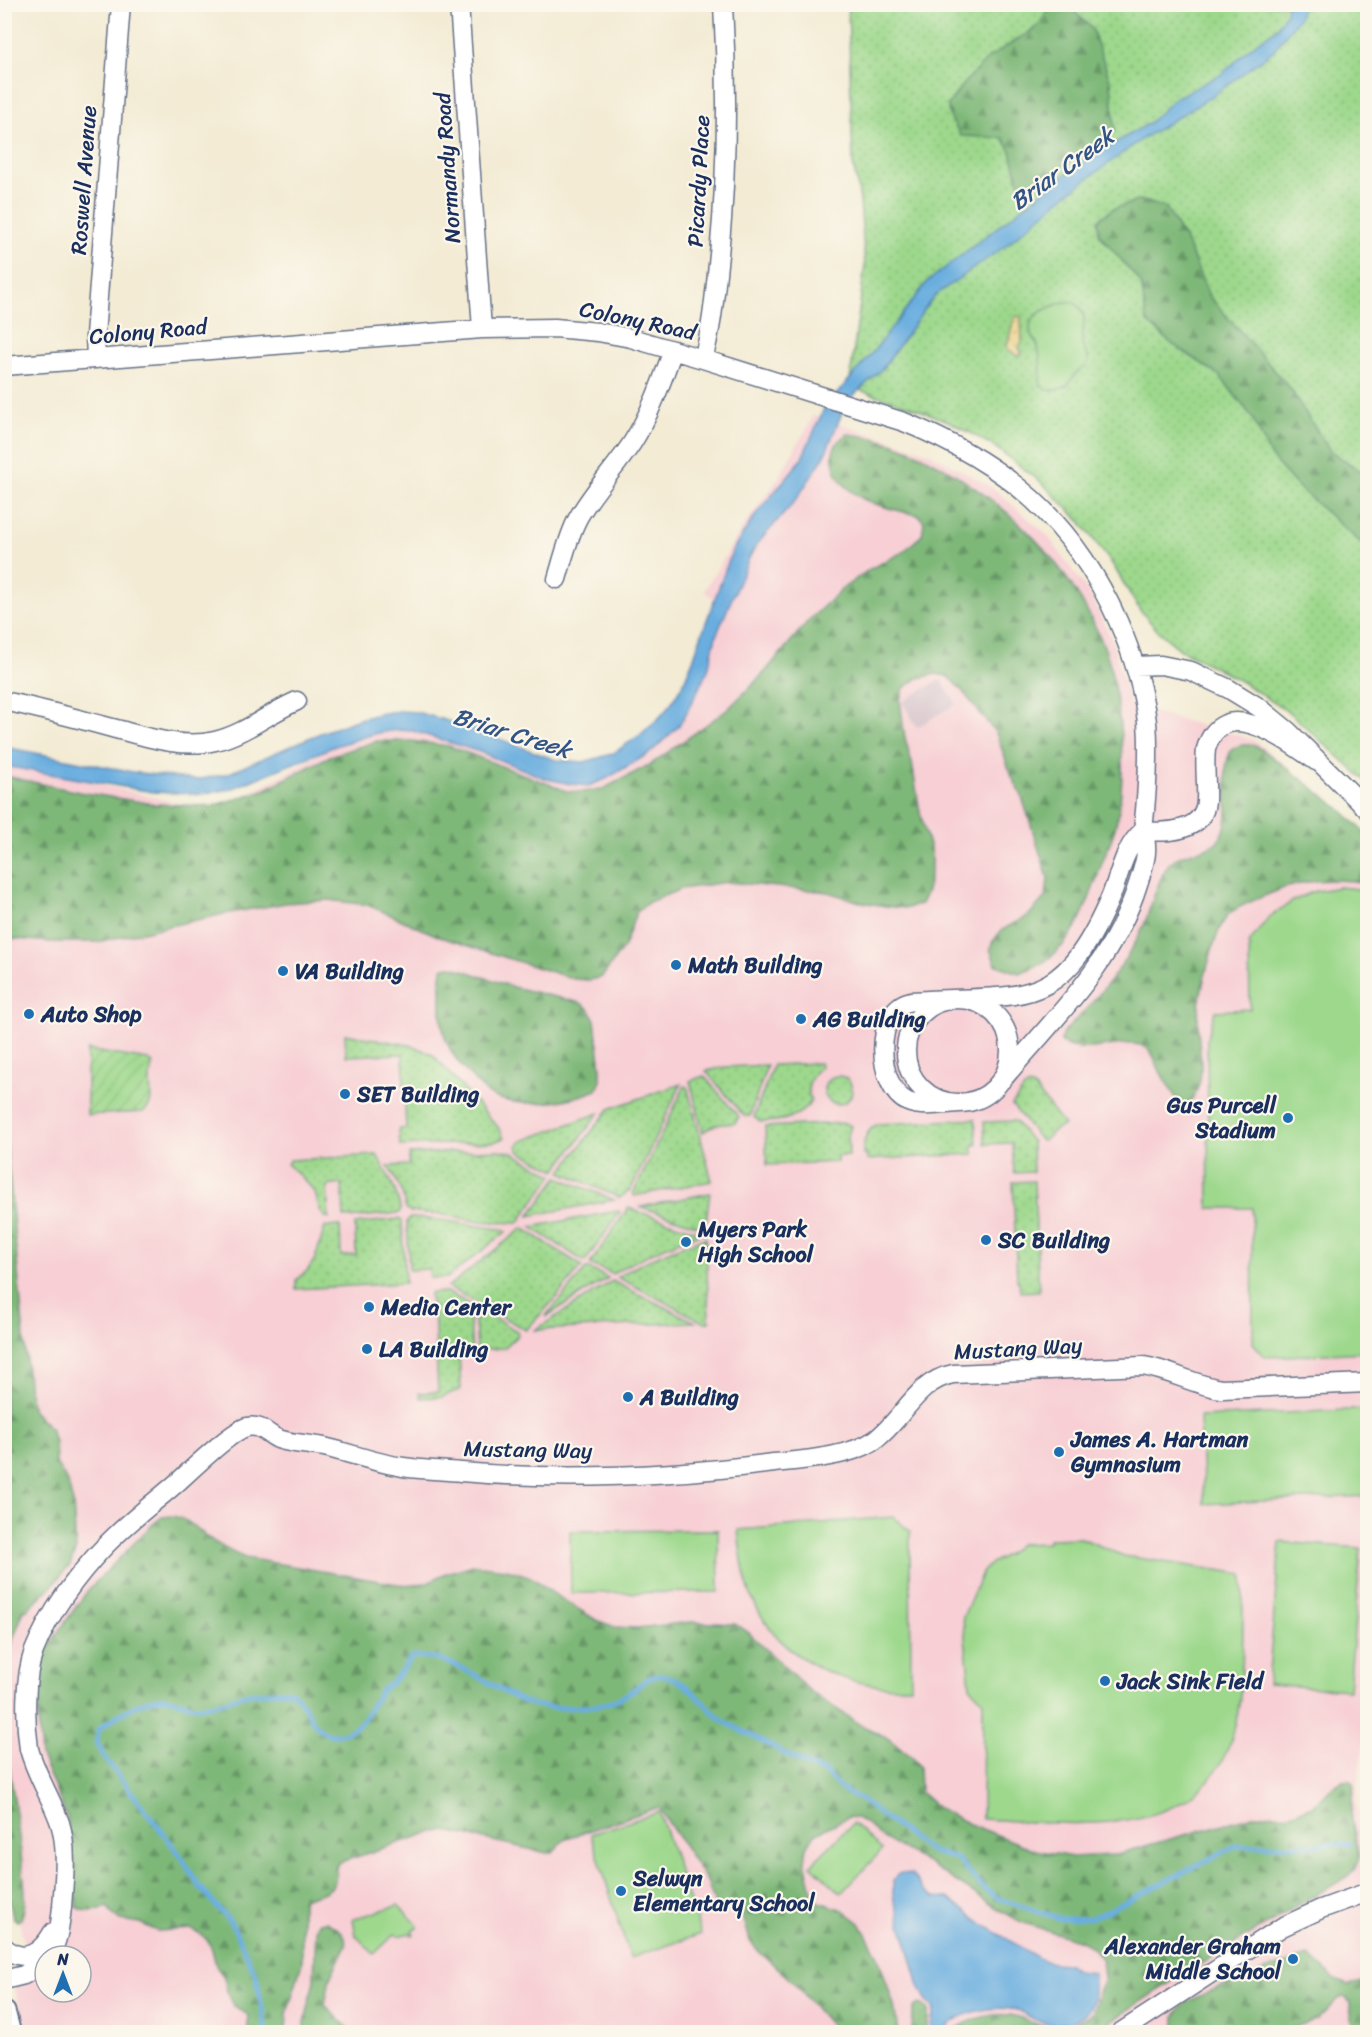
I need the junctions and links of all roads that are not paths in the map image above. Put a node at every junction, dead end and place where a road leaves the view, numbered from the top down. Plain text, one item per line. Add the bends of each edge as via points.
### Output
1 (121, 4) edge
2 (459, 4) edge
3 (723, 4) edge
4 (482, 329) junction
5 (673, 350) junction
6 (96, 359) junction
7 (703, 359) junction
8 (4, 366) edge
9 (557, 579) dead end
10 (1135, 666) junction
11 (4, 701) edge
12 (297, 701) dead end
13 (1316, 760) junction
14 (1368, 810) edge
15 (1143, 831) junction
16 (954, 998) junction
17 (1002, 1080) junction
18 (1368, 1383) edge
19 (1368, 1892) edge
20 (60, 1917) junction
21 (55, 1944) edge
22 (4, 1947) edge
23 (33, 1969) edge
24 (4, 1980) edge
25 (4, 2013) edge
26 (4, 2026) edge
27 (8, 2032) edge
28 (1121, 2032) edge

1 - 6 street, Roswell Avenue
2 - 4 street, Normandy Road
3 - 7 street, Picardy Place via 724,195 711,328
4 - 5 street, Colony Road via 579,329
4 - 6 street, Colony Road
5 - 7 street, Colony Road
5 - 9 street via 638,434 579,517
6 - 8 street, Colony Road
7 - 10 street, Colony Road via 904,422 963,449 997,471 1047,513 1082,554 1111,607
10 - 13 street via 1185,669 1229,689 1260,708
10 - 15 street, Colony Road via 1144,700 1149,747
11 - 12 street via 162,740 199,744 238,733
13 - 14 street
13 - 15 street via 1262,727 1228,723 1211,736 1206,749 1206,802 1200,818 1184,828
15 - 16 street via 1128,847 1093,933 1067,971 1047,986 1020,995
15 - 17 street, Colony Road via 1148,851 1142,873 1111,945 1096,971
16 - 17 street via 971,1000 999,1018 1010,1048 1009,1065
16 - 17 street via 911,1000 895,1009 887,1024 883,1049 892,1086 906,1101 917,1104 959,1103 976,1101
18 - 20 street, Mustang Way via 1221,1389 1143,1366 953,1374 927,1385 888,1429 869,1444 853,1450 775,1463 641,1474 531,1476 423,1469 282,1440 263,1428 248,1426 212,1451 105,1546 70,1589 44,1629 34,1653 28,1681 27,1737 60,1825 64,1881
19 - 28 street via 1282,1927
20 - 21 street
20 - 22 street via 48,1940 32,1955 18,1955
23 - 24 street
25 - 27 main road
26 - 27 street

